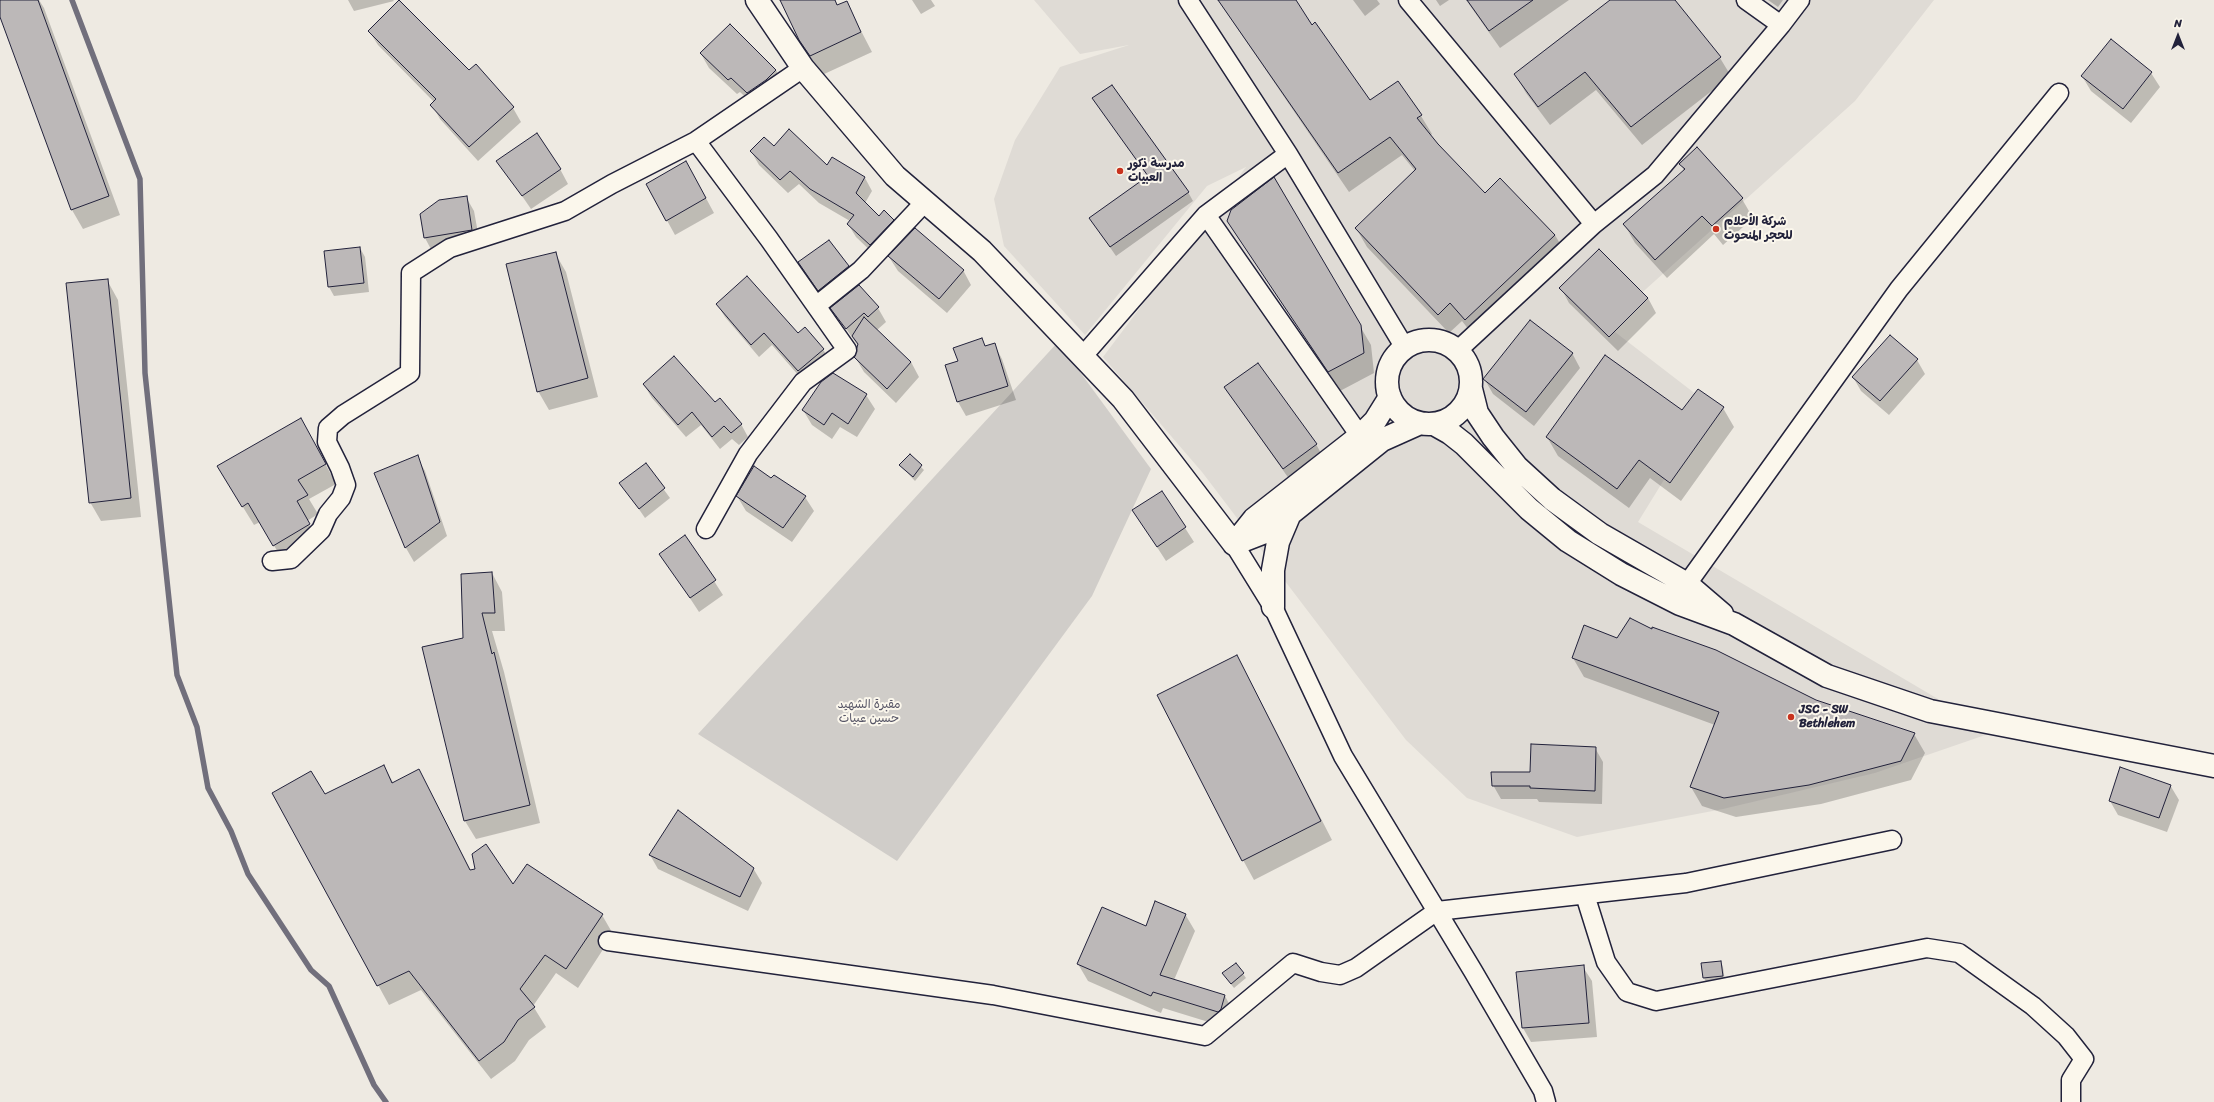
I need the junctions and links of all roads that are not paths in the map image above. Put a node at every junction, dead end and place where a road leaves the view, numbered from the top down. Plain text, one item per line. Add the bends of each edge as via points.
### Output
1 (757, 0) edge
2 (1188, 0) edge
3 (1408, 0) edge
4 (1746, 0) edge
5 (1800, 0) edge
6 (1781, 25) junction
7 (803, 68) junction
8 (2059, 93) dead end
9 (696, 141) junction
10 (1288, 154) junction
11 (925, 202) junction
12 (1206, 215) junction
13 (1594, 224) junction
14 (816, 306) junction
15 (1406, 348) junction
16 (1457, 351) junction
17 (1082, 357) junction
18 (1471, 389) junction
19 (1390, 397) junction
20 (1427, 424) junction
21 (1360, 436) junction
22 (1289, 516) junction
23 (706, 529) dead end
24 (1234, 544) junction
25 (272, 561) dead end
26 (1687, 584) junction
27 (1273, 606) junction
28 (1734, 624) junction
29 (2214, 766) edge
30 (1892, 840) dead end
31 (1585, 895) junction
32 (1437, 911) junction
33 (608, 941) dead end
34 (1546, 1102) edge
35 (2071, 1102) edge

1 - 7 street
2 - 10 street
3 - 13 street
4 - 6 street
5 - 6 street
6 - 13 street via 1655,175
7 - 9 street
7 - 11 street via 895,176
8 - 26 street via 1899,289
9 - 14 street
9 - 25 street via 565,211 450,248 410,273 410,373 343,415 328,428 327,442 346,485 341,498 328,514 321,530 292,559
10 - 12 street
10 - 15 street
11 - 14 street via 861,270
11 - 17 street via 982,251
12 - 17 street
12 - 21 street
13 - 16 street
14 - 23 street via 847,350 803,382 748,454
15 - 16 street via 1418,342 1432,341 1445,344
15 - 19 street via 1389,370 1387,383
16 - 18 street via 1466,362
17 - 24 street via 1123,400
18 - 20 street via 1467,402 1458,413 1447,420
18 - 26 street via 1477,413 1493,437 1518,467 1552,499 1600,534
19 - 20 street via 1397,409 1407,418
19 - 21 street via 1375,421
20 - 22 street via 1382,440
20 - 28 street via 1450,433 1464,444 1529,509 1568,541 1621,574 1680,604
21 - 24 street via 1254,519
22 - 24 street via 1270,530
22 - 27 street via 1278,542 1273,570
24 - 27 street
26 - 28 street
27 - 32 street via 1343,756
28 - 29 street via 1827,676 1930,710
30 - 31 street via 1686,883
31 - 32 street
31 - 35 street via 1606,962 1627,992 1656,1001 1927,948 1959,953 2033,1006 2066,1036 2080,1054 2084,1060 2071,1080
32 - 33 street via 1356,968 1340,975 1321,972 1293,962 1205,1036 993,995
32 - 34 street via 1539,1085

